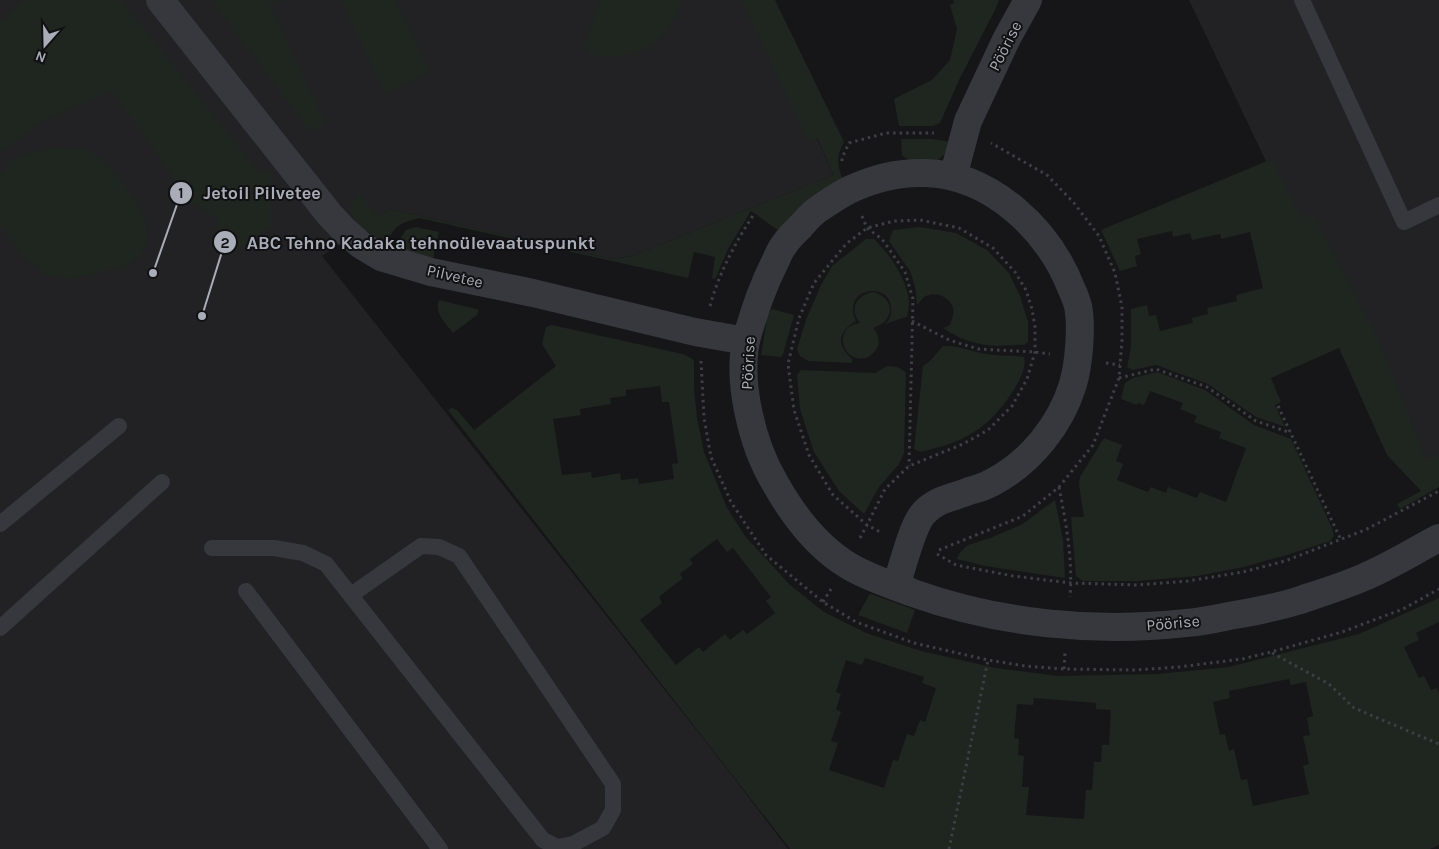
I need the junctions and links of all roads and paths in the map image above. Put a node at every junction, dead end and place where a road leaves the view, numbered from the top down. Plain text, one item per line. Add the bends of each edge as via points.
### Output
1 (160, 0) edge
2 (1028, 0) edge
3 (1302, 0) edge
4 (936, 133) dead end
5 (954, 177) junction
6 (849, 190) junction
7 (1439, 205) edge
8 (754, 214) dead end
9 (867, 228) junction
10 (912, 321) junction
11 (703, 333) junction
12 (746, 341) junction
13 (1035, 352) junction
14 (1077, 358) junction
15 (1120, 365) dead end
16 (1119, 378) dead end
17 (1278, 406) dead end
18 (119, 426) dead end
19 (1291, 433) junction
20 (909, 466) junction
21 (162, 482) dead end
22 (1060, 487) dead end
23 (1439, 491) edge
24 (0, 524) edge
25 (867, 525) junction
26 (1439, 538) edge
27 (1341, 540) junction
28 (910, 545) junction
29 (212, 548) dead end
30 (1071, 583) junction
31 (896, 586) junction
32 (1439, 589) edge
33 (246, 590) dead end
34 (351, 595) junction
35 (1067, 625) junction
36 (0, 628) edge
37 (1271, 652) junction
38 (988, 660) junction
39 (1064, 669) junction
40 (1439, 744) edge
41 (440, 849) edge
42 (949, 849) edge

1 - 11 street, Pilvetee via 329,214 360,245 381,257 431,272
2 - 5 street, Pöörise via 968,121
3 - 7 lane via 1404,222
4 - 6 path via 886,133 849,143 842,158
5 - 6 street, Pöörise via 924,173 888,176
5 - 14 street, Pöörise via 979,186 1005,202 1030,222 1052,250 1065,272 1078,306 1080,339
6 - 9 path
6 - 12 street, Pöörise via 813,212 784,245 763,286
8 - 11 path via 734,245 716,286
9 - 10 path via 882,239 905,272 913,299
9 - 13 path via 894,221 920,220 960,228 993,248 1016,272 1026,290 1035,327
9 - 25 path via 846,244 814,283 799,318 788,364 794,410 809,455 834,495
10 - 13 path via 950,340 978,349
10 - 20 path
11 - 12 street, Pilvetee
11 - 38 path via 702,391 711,458 731,502 766,555 823,602 856,622 914,643
12 - 31 street, Pöörise via 743,384 752,430 769,474 785,501 812,537 846,565
13 - 14 path
13 - 20 path via 1027,380 1012,406 988,430
14 - 15 path
14 - 28 street, Pöörise via 1074,380 1062,414 1044,440 1021,464 994,482 938,501 922,515
16 - 19 path via 1156,369 1207,387 1256,421
17 - 19 path
18 - 24 lane
19 - 27 path
20 - 25 path via 885,489
21 - 36 lane
22 - 30 path via 1070,547
23 - 27 path
25 - 28 path
26 - 35 street, Pöörise via 1361,579 1294,602 1252,612 1189,623 1134,627
27 - 30 path via 1285,561 1188,581 1136,585
28 - 30 path via 933,552 956,565
28 - 31 street, Pöörise
29 - 34 lane via 274,548 303,553 326,564
30 - 35 path
31 - 35 street, Pöörise via 959,608
32 - 37 path via 1403,609 1342,632
33 - 41 lane
34 - 34 lane via 542,840 557,847 573,844 603,828 613,810 613,784 459,556 439,547 421,546
35 - 39 path
37 - 39 path via 1179,668
37 - 40 path via 1329,684 1354,708
38 - 39 path
38 - 42 path

